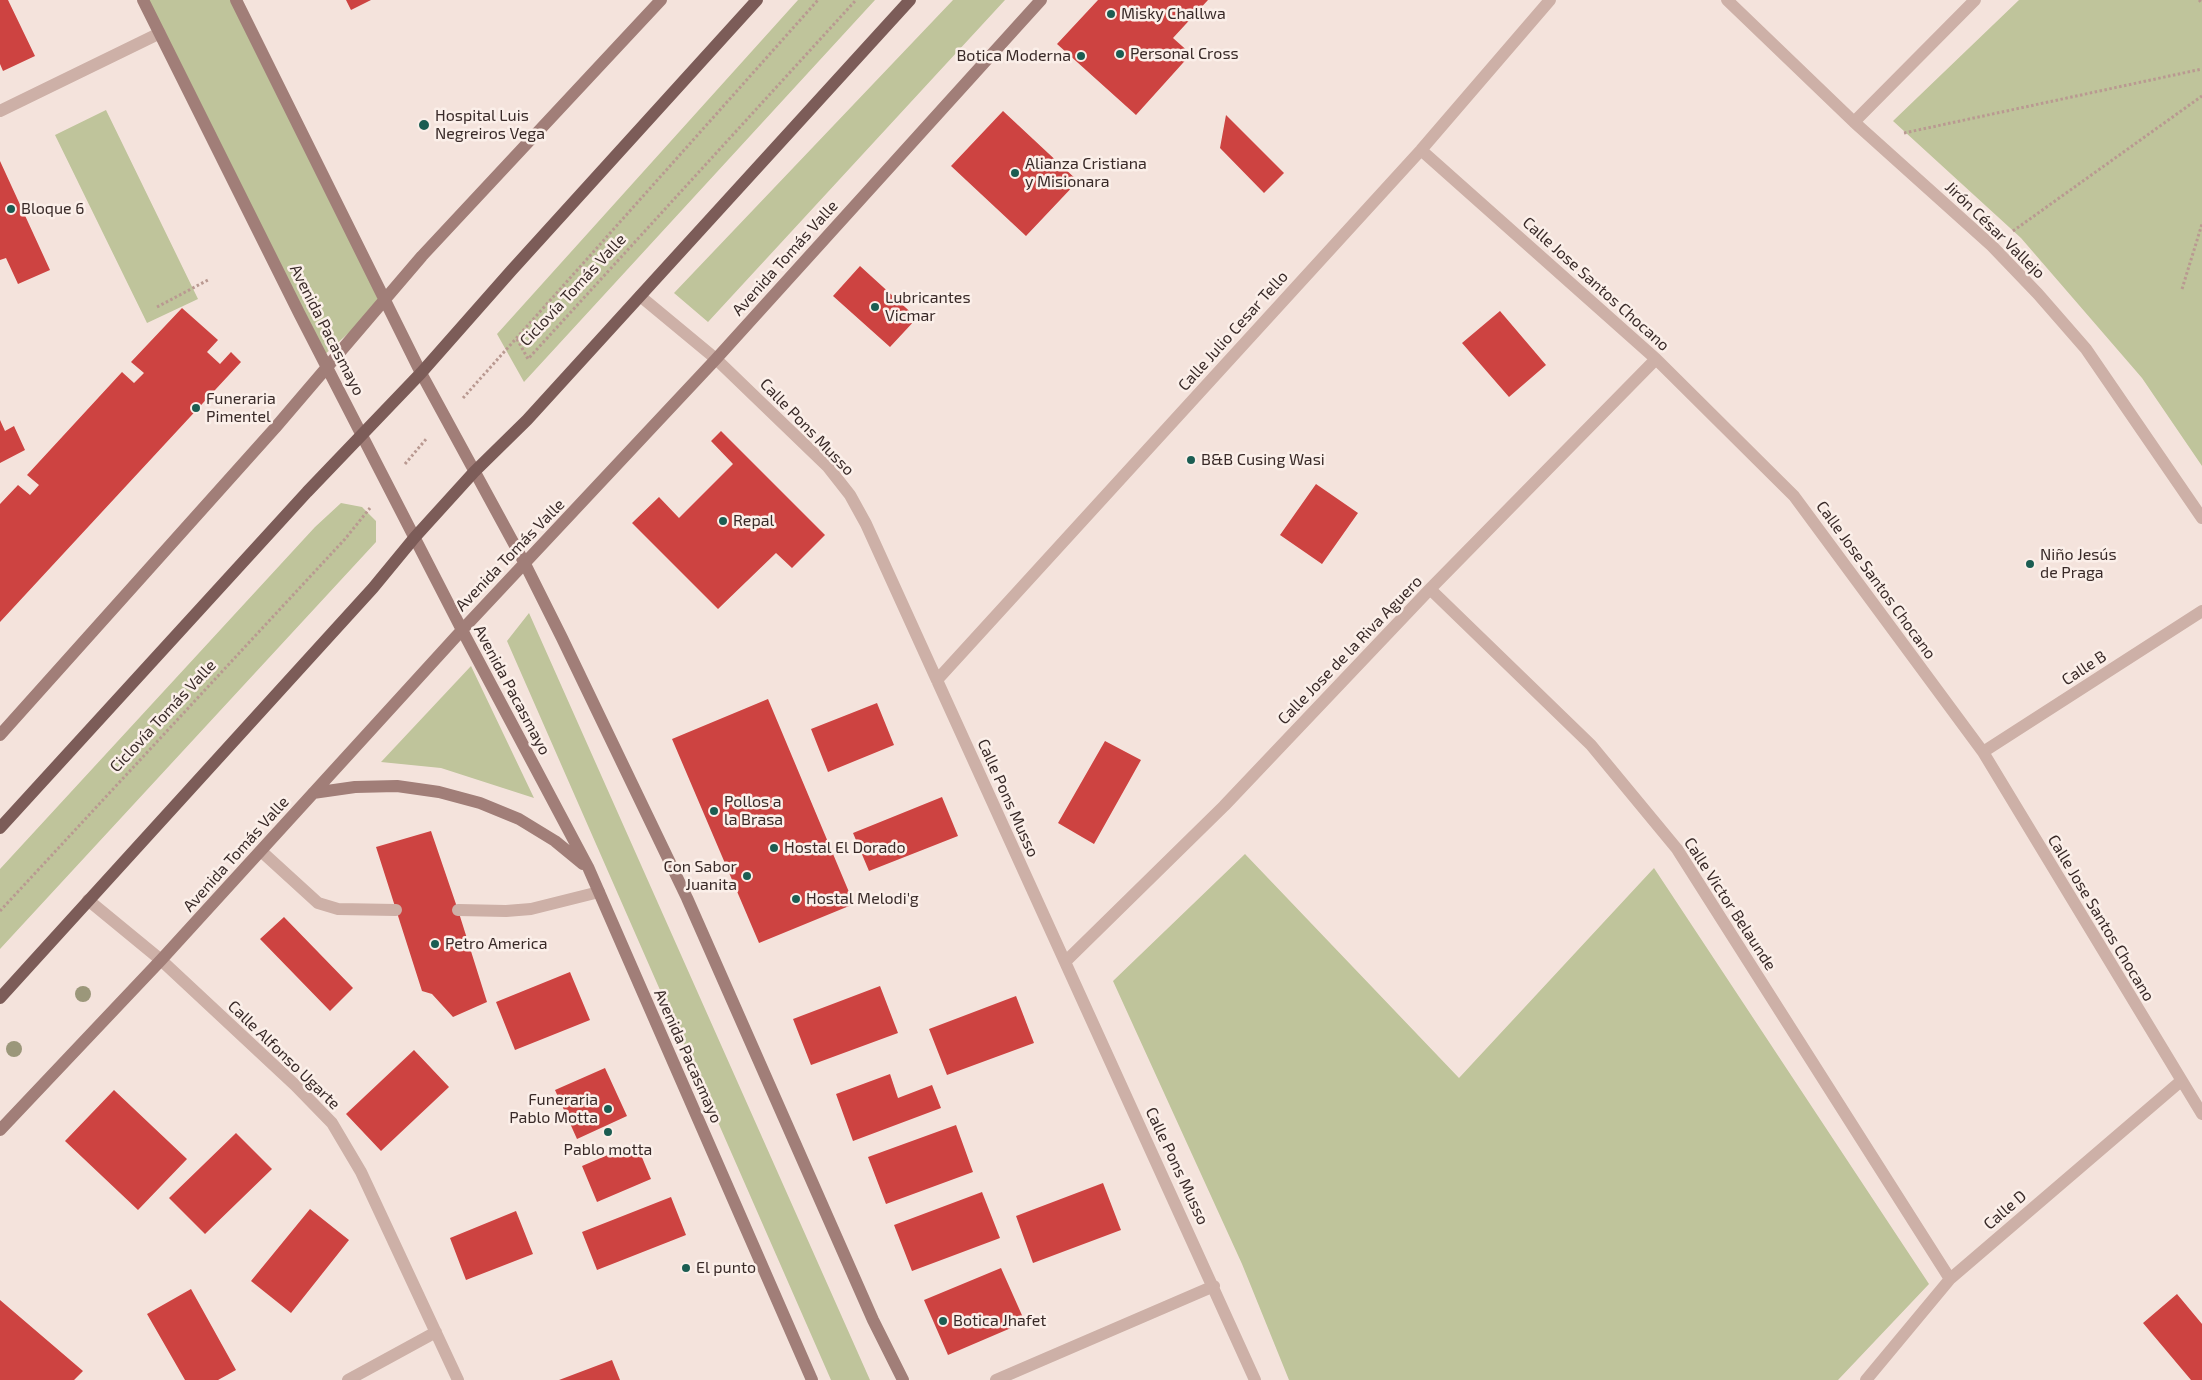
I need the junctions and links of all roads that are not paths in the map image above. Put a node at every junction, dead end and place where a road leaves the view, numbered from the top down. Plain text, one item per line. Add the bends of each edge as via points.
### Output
1 (143, 0) edge
2 (236, 0) edge
3 (661, 0) edge
4 (757, 0) edge
5 (910, 0) edge
6 (1041, 0) edge
7 (1550, 0) edge
8 (1728, 0) edge
9 (1974, 0) edge
10 (160, 33) junction
11 (0, 111) edge
12 (1854, 122) junction
13 (1421, 150) junction
14 (640, 296) junction
15 (384, 301) junction
16 (716, 359) junction
17 (1656, 359) junction
18 (327, 367) junction
19 (421, 374) junction
20 (362, 434) junction
21 (474, 472) junction
22 (2202, 518) edge
23 (415, 537) junction
24 (525, 564) junction
25 (1430, 589) junction
26 (2202, 611) edge
27 (462, 630) junction
28 (937, 680) junction
29 (0, 735) edge
30 (1983, 752) junction
31 (313, 793) junction
32 (0, 828) edge
33 (261, 851) junction
34 (588, 868) junction
35 (599, 892) junction
36 (88, 900) junction
37 (396, 910) dead end
38 (458, 910) dead end
39 (161, 960) junction
40 (1065, 962) junction
41 (0, 998) edge
42 (2180, 1081) junction
43 (2202, 1114) edge
44 (0, 1130) edge
45 (1950, 1279) junction
46 (1214, 1286) junction
47 (436, 1332) junction
48 (348, 1380) edge
49 (458, 1380) edge
50 (812, 1380) edge
51 (903, 1380) edge
52 (996, 1380) edge
53 (1255, 1380) edge
54 (1866, 1380) edge

1 - 10 main road, Avenida Pacasmayo
2 - 15 main road
3 - 15 main road via 422,256
4 - 19 main road
5 - 14 main road
6 - 16 main road, Avenida Tomás Valle
7 - 13 street, Calle Julio Cesar Tello
8 - 12 street, Jirón César Vallejo
9 - 12 street
10 - 11 street
10 - 18 main road, Avenida Pacasmayo
12 - 22 street, Jirón César Vallejo via 1992,246 2038,294 2086,349
13 - 17 street, Calle Jose Santos Chocano
13 - 28 street, Calle Julio Cesar Tello
14 - 16 street, Calle Pons Musso
14 - 21 main road via 527,420
15 - 18 main road
15 - 19 main road
16 - 24 main road, Avenida Tomás Valle
16 - 28 street, Calle Pons Musso via 828,467 850,495
17 - 25 street, Calle Jose de la Riva Aguero
17 - 30 street, Calle Jose Santos Chocano via 1794,496
18 - 20 main road, Avenida Pacasmayo
18 - 29 main road
19 - 20 main road
19 - 21 main road
20 - 23 main road, Avenida Pacasmayo
20 - 32 main road
21 - 23 main road
21 - 24 main road
23 - 27 main road, Avenida Pacasmayo
23 - 36 main road via 368,594
24 - 27 main road, Avenida Tomás Valle
24 - 51 main road via 687,898 873,1320
25 - 40 street, Calle Jose de la Riva Aguero via 1224,806
25 - 45 street, Calle Victor Belaunde via 1591,745 1676,849
26 - 30 street, Calle B
27 - 31 main road, Avenida Tomás Valle
27 - 34 main road, Avenida Pacasmayo
28 - 40 street, Calle Pons Musso
30 - 42 street, Calle Jose Santos Chocano
31 - 33 main road, Avenida Tomás Valle
31 - 34 main road via 397,786 440,792 480,803 519,819 555,841
33 - 37 street via 318,903 338,908
33 - 39 main road, Avenida Tomás Valle
34 - 35 main road, Avenida Pacasmayo
35 - 38 street via 531,909
35 - 50 main road, Avenida Pacasmayo
36 - 39 street, Calle Alfonso Ugarte
36 - 41 main road
39 - 44 main road, Avenida Tomás Valle
39 - 47 street, Calle Alfonso Ugarte via 332,1123 361,1172
40 - 46 street, Calle Pons Musso
42 - 43 street, Calle Jose Santos Chocano
42 - 45 street, Calle D
45 - 54 street, Calle D
46 - 52 street
46 - 53 street, Calle Pons Musso
47 - 48 street
47 - 49 street, Calle Alfonso Ugarte

